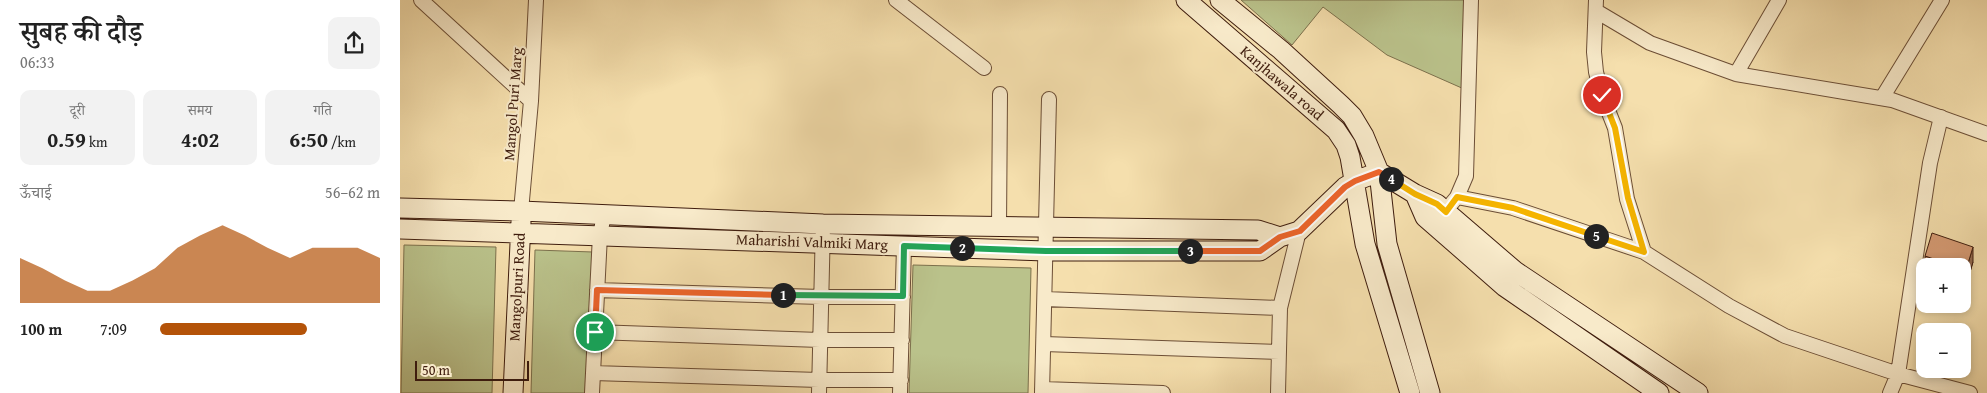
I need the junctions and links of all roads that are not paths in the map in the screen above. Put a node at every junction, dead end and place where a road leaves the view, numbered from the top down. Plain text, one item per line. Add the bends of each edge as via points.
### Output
1 (421, 0) edge
2 (536, 0) edge
3 (896, 0) edge
4 (1186, 0) edge
5 (1220, 0) edge
6 (1471, 0) edge
7 (1779, 0) edge
8 (1942, 0) edge
9 (1596, 6) edge
10 (984, 68) dead end
11 (1736, 74) junction
12 (1000, 94) dead end
13 (1049, 98) dead end
14 (1882, 98) junction
15 (531, 100) junction
16 (1941, 117) junction
17 (1987, 134) edge
18 (1379, 172) junction
19 (1355, 181) junction
20 (1457, 197) junction
21 (400, 208) edge
22 (521, 211) junction
23 (604, 215) junction
24 (1440, 218) junction
25 (823, 224) junction
26 (958, 226) junction
27 (999, 227) junction
28 (1047, 228) junction
29 (400, 229) edge
30 (1300, 231) junction
31 (520, 233) junction
32 (600, 235) junction
33 (1280, 237) junction
34 (823, 244) junction
35 (904, 246) junction
36 (958, 248) junction
37 (1046, 251) junction
38 (1644, 252) junction
39 (597, 290) junction
40 (821, 296) junction
41 (903, 296) junction
42 (1045, 299) junction
43 (1280, 308) junction
44 (595, 332) junction
45 (820, 340) junction
46 (902, 340) junction
47 (1044, 344) junction
48 (1279, 352) junction
49 (593, 373) junction
50 (1898, 374) junction
51 (819, 387) edge
52 (901, 387) edge
53 (1042, 391) edge
54 (512, 393) edge
55 (592, 393) edge
56 (1163, 393) edge
57 (1278, 393) edge
58 (1410, 393) edge
59 (1430, 393) edge
60 (1659, 393) edge
61 (1698, 393) edge
62 (1890, 393) edge
63 (1970, 393) edge

1 - 15 street
2 - 15 street, Mangol Puri Marg
3 - 10 street
4 - 19 street, Kanjhawala road via 1336,130 1346,145
5 - 18 street, Kanjhawala road via 1281,50 1352,116
6 - 20 street via 1466,176
7 - 11 street
8 - 14 street
9 - 11 street via 1650,43
9 - 38 street via 1596,72 1615,128 1628,198
11 - 14 street
12 - 27 street
13 - 28 street
14 - 16 street
15 - 22 street, Mangol Puri Marg
16 - 17 street
16 - 50 street via 1930,163
18 - 19 street, Maharishi Valmiki Marg
18 - 24 street via 1415,194 1425,217
18 - 59 street, Kanjhawala road via 1387,244
19 - 30 street, Maharishi Valmiki Marg
19 - 58 street, Kanjhawala road via 1365,244
20 - 24 street
20 - 38 street via 1513,208
21 - 22 street, Maharishi Valmiki Marg
22 - 23 street, Maharishi Valmiki Marg
22 - 31 street, Mangolpuri Road
23 - 25 street, Maharishi Valmiki Marg
23 - 32 street
24 - 60 street via 1505,287
24 - 61 street
25 - 26 street, Maharishi Valmiki Marg
25 - 34 street
26 - 27 street, Maharishi Valmiki Marg
26 - 36 street
27 - 28 street, Maharishi Valmiki Marg
28 - 33 street, Maharishi Valmiki Marg via 1258,230
28 - 37 street
29 - 31 street, Maharishi Valmiki Marg
30 - 33 street, Maharishi Valmiki Marg
30 - 43 street
31 - 32 street, Maharishi Valmiki Marg
31 - 54 street, Mangolpuri Road
32 - 34 street, Maharishi Valmiki Marg
32 - 39 street
33 - 37 street, Maharishi Valmiki Marg via 1260,251
34 - 35 street, Maharishi Valmiki Marg
34 - 40 street
35 - 36 street, Maharishi Valmiki Marg
35 - 41 street
36 - 37 street, Maharishi Valmiki Marg
37 - 42 street
38 - 50 street via 1729,306 1785,336
39 - 40 street
39 - 44 street
40 - 41 street
40 - 45 street
41 - 46 street
42 - 43 street
42 - 47 street
43 - 48 street
44 - 45 street
44 - 49 street
45 - 46 street
45 - 51 street
46 - 52 street
47 - 48 street
47 - 53 street
48 - 57 street
49 - 51 street
49 - 55 street
50 - 62 street
50 - 63 street
51 - 52 street
53 - 56 street

